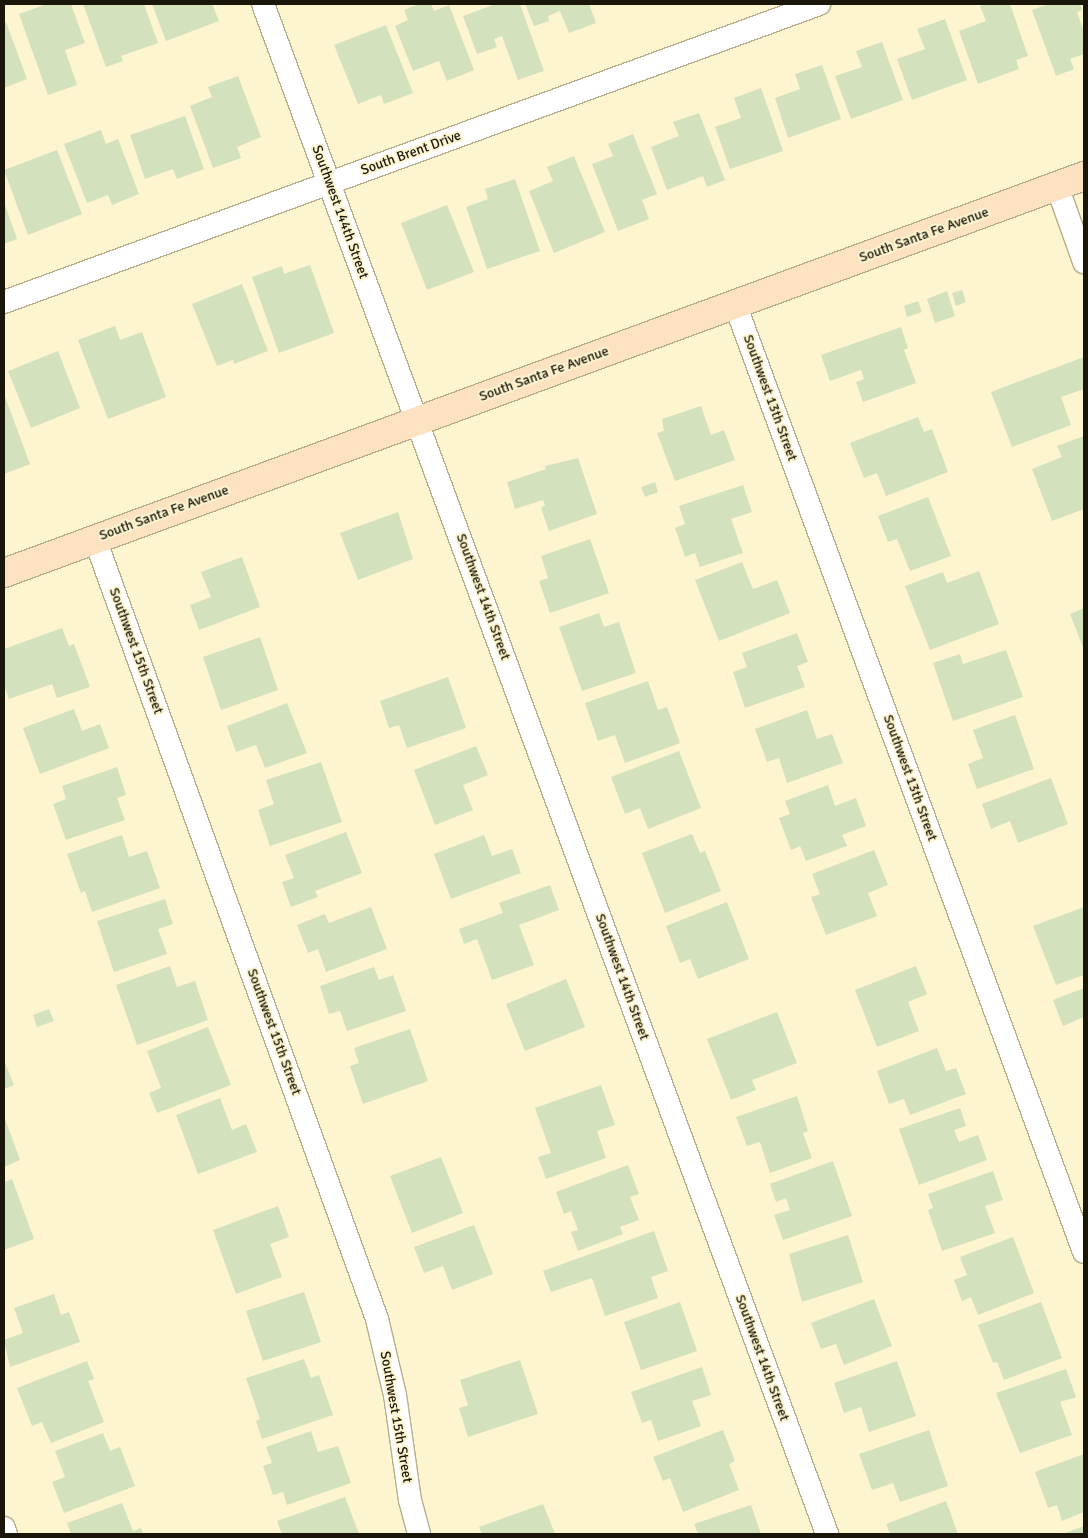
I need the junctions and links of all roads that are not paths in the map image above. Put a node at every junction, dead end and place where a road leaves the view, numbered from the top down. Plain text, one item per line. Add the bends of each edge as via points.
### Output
1 (263, 4) edge
2 (819, 4) edge
3 (1084, 176) edge
4 (329, 183) junction
5 (1057, 186) junction
6 (1084, 262) edge
7 (4, 302) edge
8 (735, 304) junction
9 (418, 421) junction
10 (95, 539) junction
11 (4, 572) edge
12 (1084, 1252) edge
13 (4, 1528) edge
14 (6, 1534) edge
15 (419, 1534) edge
16 (826, 1534) edge

1 - 4 street, Southwest 144th Street
2 - 4 street, South Brent Drive
3 - 5 main road, South Santa Fe Avenue
4 - 7 street, South Brent Drive
4 - 9 street, Southwest 144th Street
5 - 6 street
5 - 8 main road, South Santa Fe Avenue
8 - 9 main road, South Santa Fe Avenue
8 - 12 street, Southwest 13th Street
9 - 10 main road, South Santa Fe Avenue
9 - 16 street, Southwest 14th Street
10 - 11 main road, South Santa Fe Avenue
10 - 15 street, Southwest 15th Street via 377,1319 395,1395 410,1500
13 - 14 street

